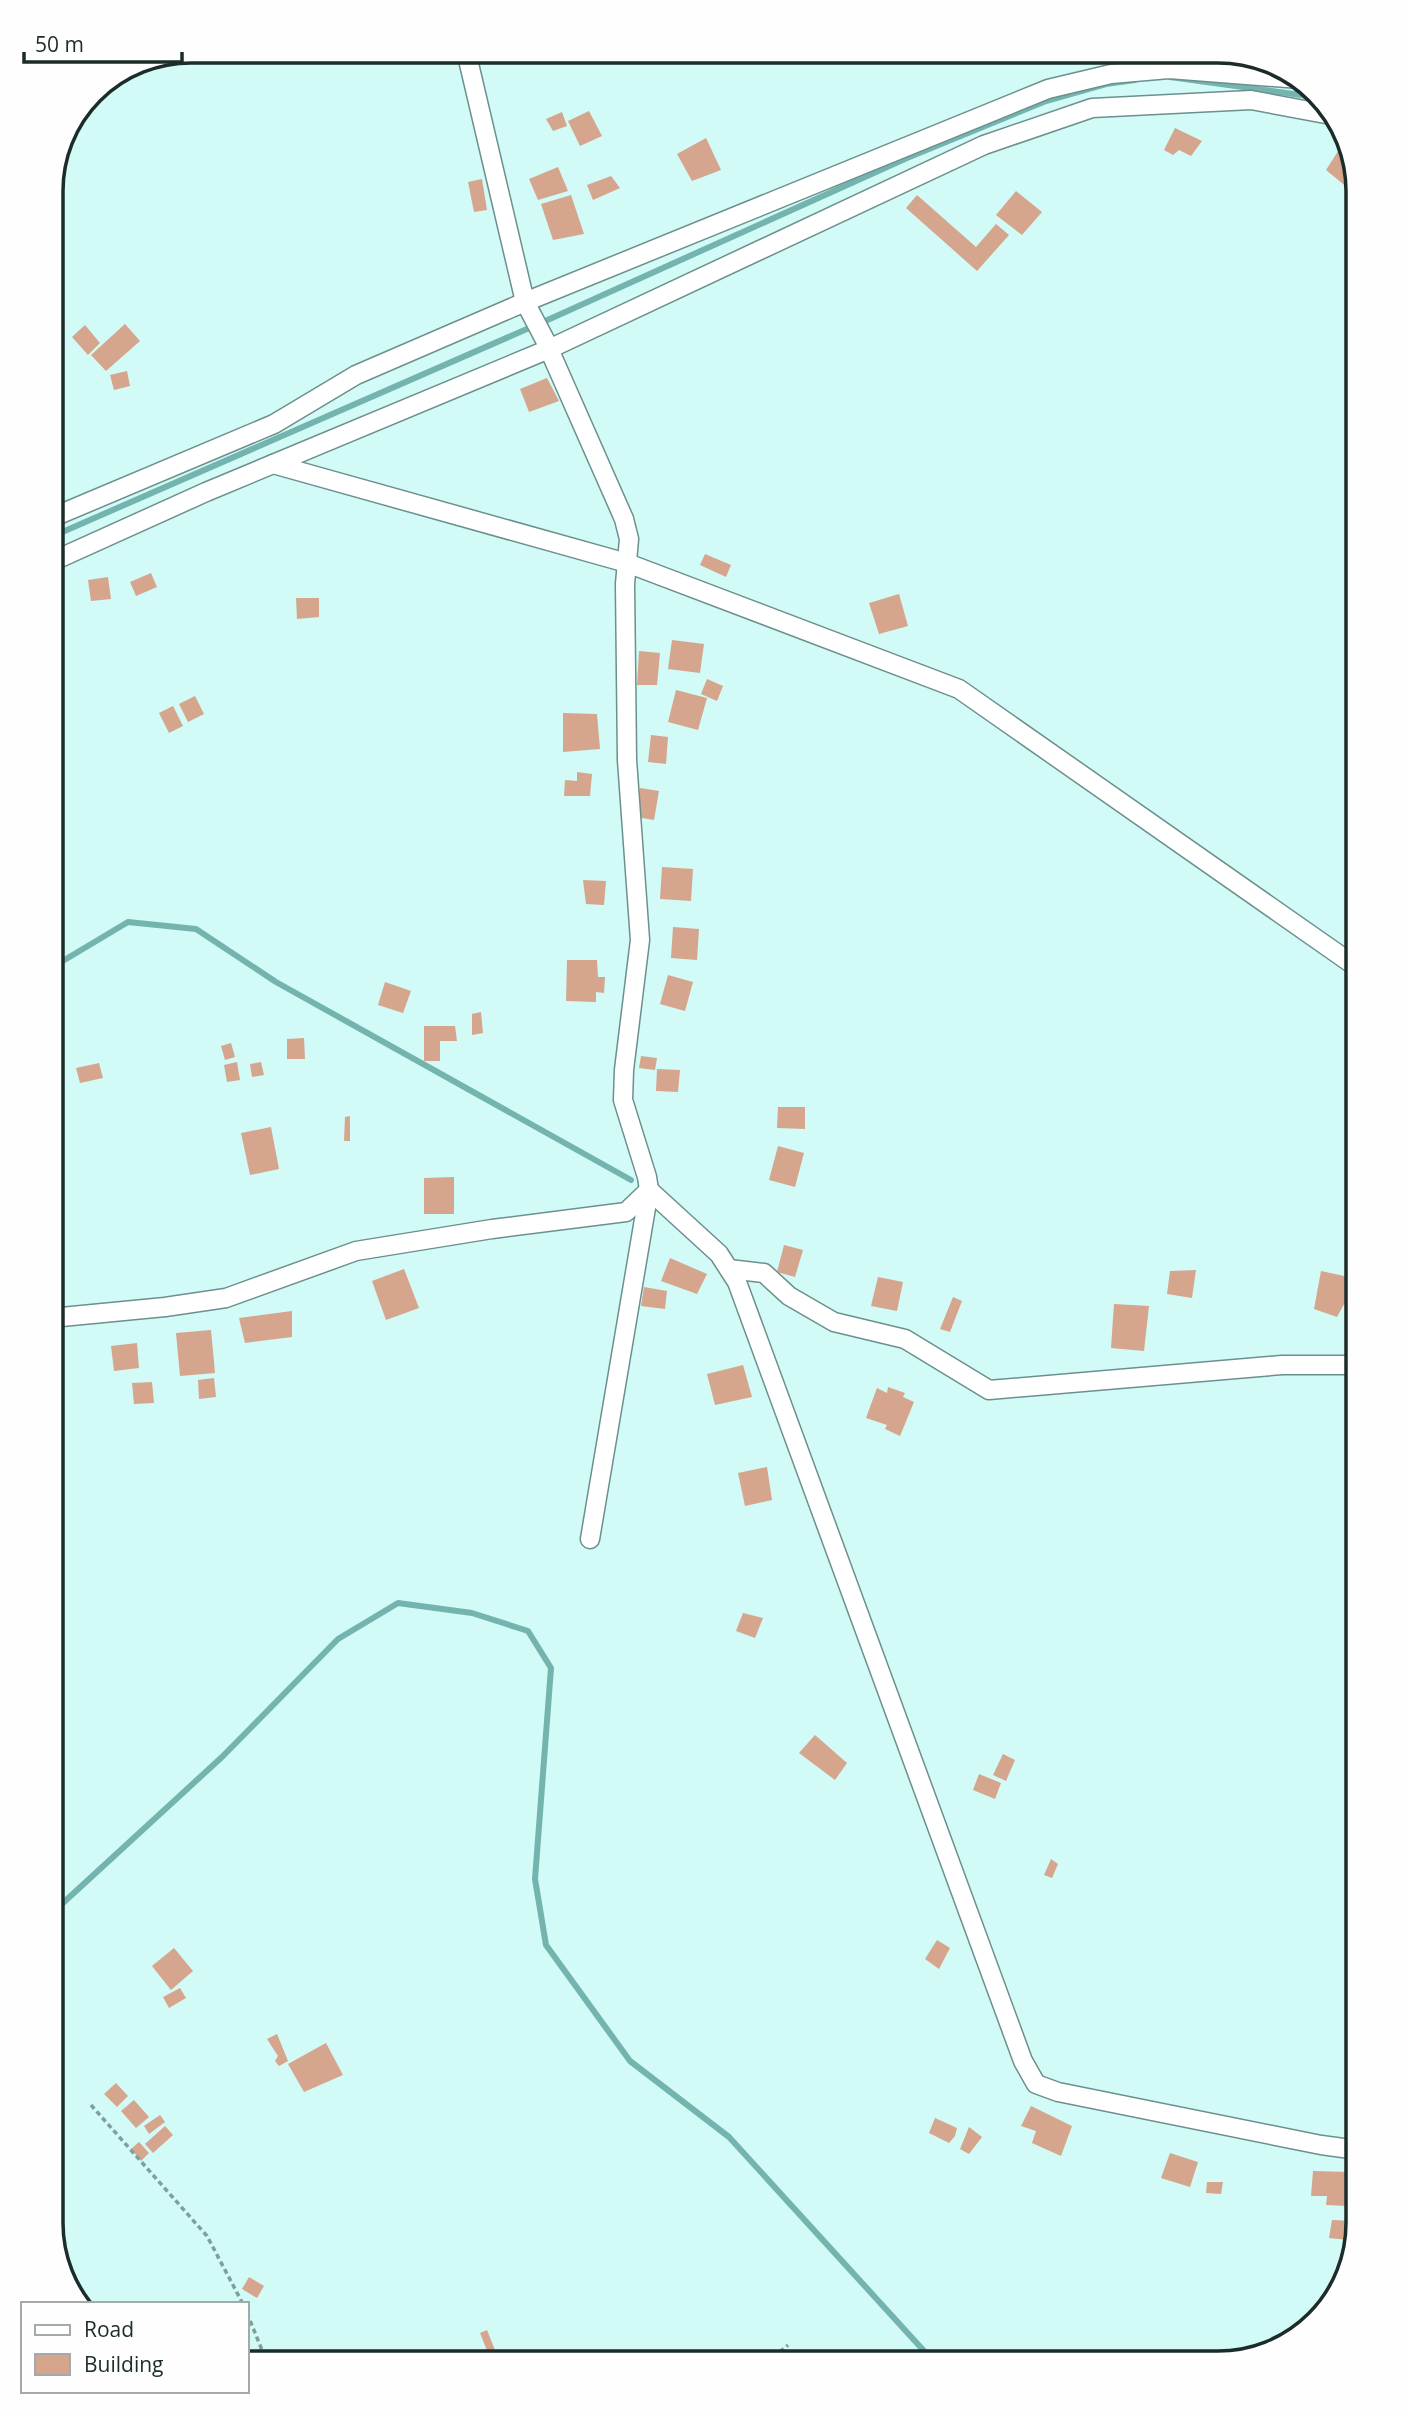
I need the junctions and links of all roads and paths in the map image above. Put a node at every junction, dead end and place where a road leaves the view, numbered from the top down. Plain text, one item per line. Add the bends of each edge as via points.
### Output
1 (469, 63) edge
2 (1276, 77) edge
3 (1318, 113) edge
4 (525, 302) junction
5 (547, 344) junction
6 (273, 464) junction
7 (63, 513) edge
8 (63, 557) edge
9 (627, 563) junction
10 (1346, 960) edge
11 (649, 1190) junction
12 (729, 1269) junction
13 (63, 1317) edge
14 (1346, 1365) edge
15 (590, 1539) dead end
16 (91, 2105) dead end
17 (1346, 2148) edge
18 (242, 2302) edge
19 (248, 2315) edge
20 (788, 2345) dead end
21 (262, 2351) edge
22 (781, 2351) edge

1 - 4 street
2 - 4 street via 1169,69 1111,74 1048,89
3 - 5 street via 1251,100 1092,108 984,145
4 - 5 street
4 - 7 street via 356,375 274,424
5 - 6 street
5 - 9 street via 624,519 629,539
6 - 8 street
6 - 9 street
9 - 10 street via 959,689
9 - 11 street via 627,760 640,940 623,1100
11 - 12 street via 719,1254
11 - 13 street via 626,1212 356,1251 226,1298
11 - 15 street
12 - 14 street via 764,1273 789,1296 834,1322 905,1339 989,1390 1282,1365
12 - 17 street via 1023,2061 1036,2084
16 - 18 path via 208,2236
19 - 21 path
20 - 22 path

